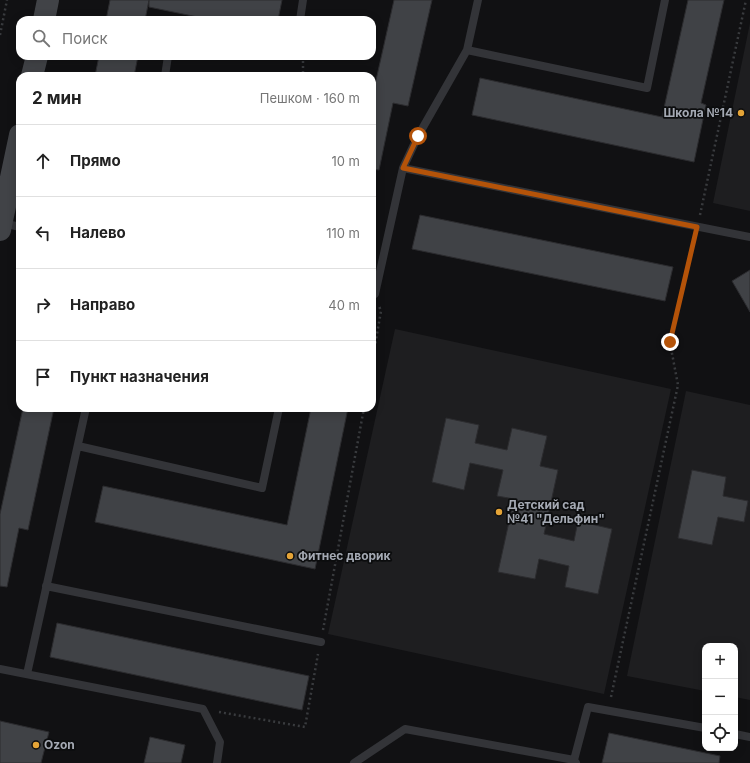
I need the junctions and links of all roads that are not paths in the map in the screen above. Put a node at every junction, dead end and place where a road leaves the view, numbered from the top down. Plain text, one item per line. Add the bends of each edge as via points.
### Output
1 (48, 0) edge
2 (303, 0) edge
3 (478, 0) edge
4 (664, 0) edge
5 (45, 16) edge
6 (301, 16) edge
7 (467, 50) junction
8 (36, 60) edge
9 (167, 60) edge
10 (33, 72) edge
11 (165, 72) edge
12 (16, 159) edge
13 (403, 168) junction
14 (5, 226) edge
15 (750, 237) edge
16 (376, 281) edge
17 (85, 412) edge
18 (279, 412) edge
19 (78, 446) junction
20 (46, 586) junction
21 (321, 642) road end
22 (0, 669) edge
23 (27, 674) junction
24 (702, 727) edge
25 (738, 735) edge
26 (750, 737) edge
27 (575, 762) edge
28 (217, 763) edge
29 (354, 763) edge

1 - 5 street
2 - 6 lane
3 - 7 lane
4 - 7 lane via 647,88
7 - 13 lane via 418,136
8 - 10 street
9 - 11 lane
12 - 14 street
13 - 15 lane
13 - 16 lane
17 - 19 lane
18 - 19 lane via 262,488
19 - 20 lane
20 - 21 lane
20 - 23 lane
22 - 23 lane
23 - 28 lane via 203,709 220,742
24 - 27 lane via 588,707
25 - 26 lane
27 - 29 lane via 405,730

